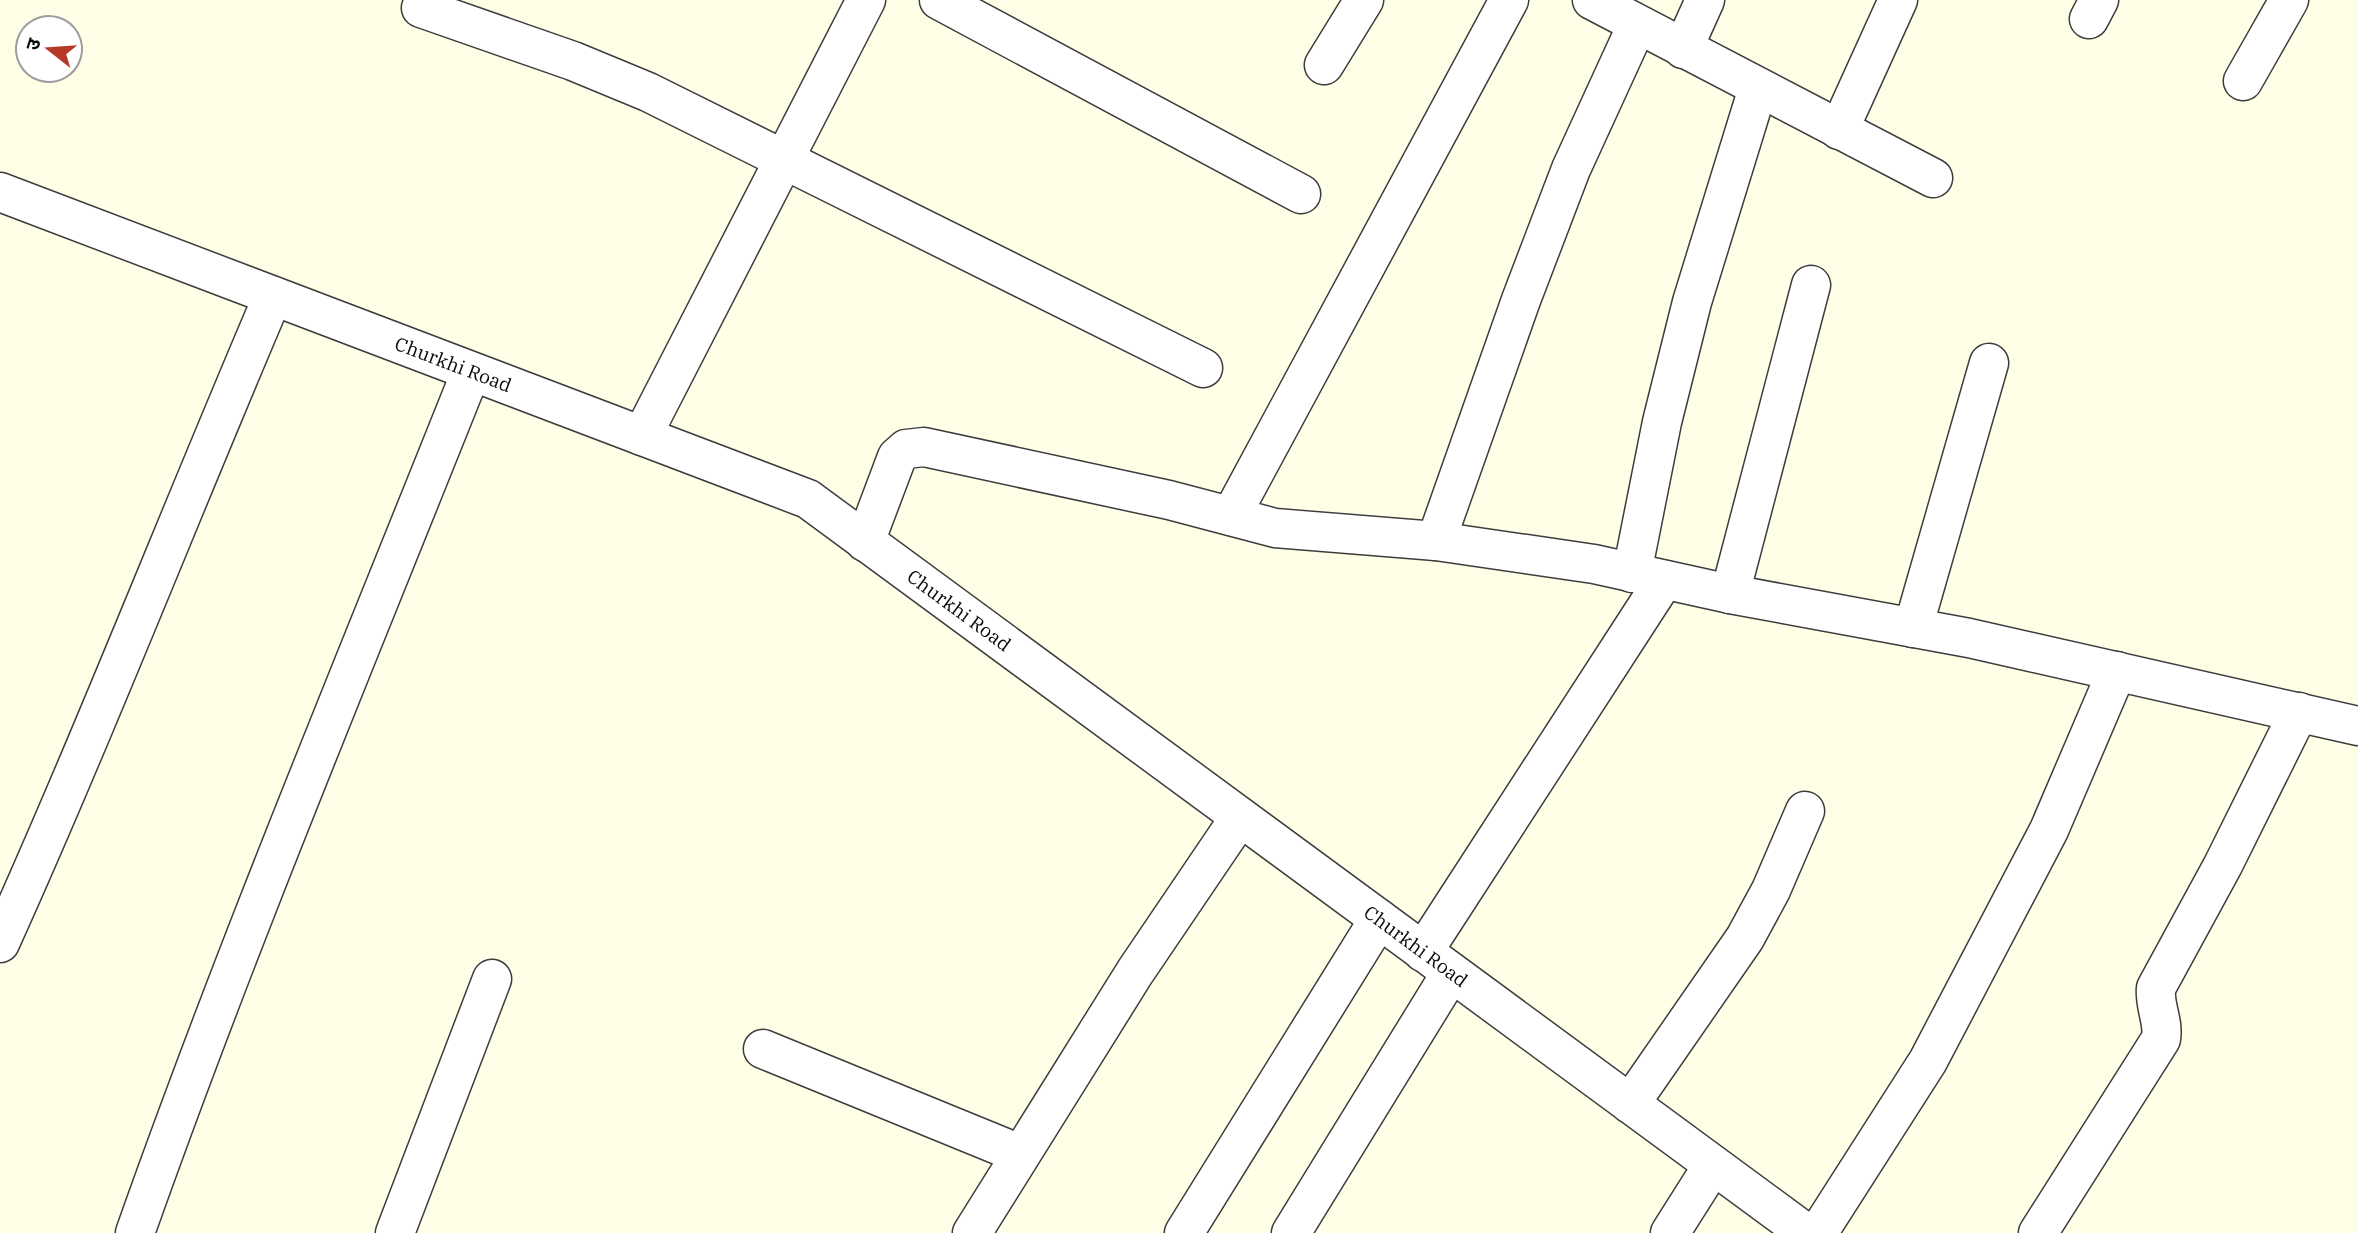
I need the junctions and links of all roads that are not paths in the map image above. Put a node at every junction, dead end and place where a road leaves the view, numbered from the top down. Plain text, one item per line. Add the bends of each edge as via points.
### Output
1 (866, 0) edge
2 (939, 0) edge
3 (1364, 0) edge
4 (1509, 0) edge
5 (1592, 0) edge
6 (1705, 0) edge
7 (1898, 0) edge
8 (2289, 0) edge
9 (421, 8) dead end
10 (1637, 25) junction
11 (1683, 49) junction
12 (1324, 65) dead end
13 (2243, 81) dead end
14 (1758, 88) junction
15 (1839, 130) junction
16 (783, 159) junction
17 (1933, 178) dead end
18 (1301, 194) dead end
19 (1, 196) edge
20 (1811, 285) dead end
21 (274, 296) junction
22 (1989, 363) dead end
23 (1203, 368) dead end
24 (471, 372) junction
25 (642, 436) junction
26 (1231, 516) junction
27 (1436, 541) junction
28 (865, 542) junction
29 (1648, 576) junction
30 (1730, 594) junction
31 (1913, 628) junction
32 (2117, 671) junction
33 (2299, 712) junction
34 (2358, 726) edge
35 (1805, 811) dead end
36 (1240, 817) junction
37 (1379, 919) junction
38 (0, 943) edge
39 (1437, 962) junction
40 (492, 979) dead end
41 (763, 1049) dead end
42 (1630, 1104) junction
43 (1020, 1154) junction
44 (1713, 1165) junction
45 (405, 1230) edge
46 (135, 1233) edge
47 (972, 1233) edge
48 (1184, 1233) edge
49 (1291, 1233) edge
50 (1670, 1233) edge
51 (1806, 1233) edge
52 (1818, 1233) edge
53 (2038, 1233) edge

1 - 16 street
2 - 18 street
3 - 12 street
4 - 26 street
5 - 10 street
6 - 11 street
7 - 15 street
8 - 13 street
9 - 16 street via 648,92
10 - 11 street
10 - 27 street via 1566,181
11 - 14 street
14 - 15 street
14 - 29 street via 1692,302 1662,422
15 - 17 street
16 - 23 street
16 - 25 street
19 - 21 street, Churkhi Road
20 - 30 street
21 - 24 street, Churkhi Road
21 - 38 street via 78,769
22 - 31 street
24 - 25 street, Churkhi Road
24 - 46 street via 176,1117
25 - 28 street, Churkhi Road via 808,499
26 - 27 street via 1275,528
26 - 28 street via 924,447 906,449 897,457
27 - 29 street
28 - 36 street, Churkhi Road
29 - 30 street
29 - 39 street
30 - 31 street
31 - 32 street
32 - 33 street
32 - 52 street via 2049,830 1928,1061
33 - 34 street
33 - 53 street via 2156,988 2161,1039
35 - 42 street via 1745,938
36 - 37 street, Churkhi Road
36 - 43 street
37 - 39 street, Churkhi Road
37 - 48 street
39 - 42 street, Churkhi Road
39 - 49 street
40 - 45 street
41 - 43 street
42 - 44 street, Churkhi Road
43 - 47 street
44 - 50 street
44 - 51 street, Churkhi Road

